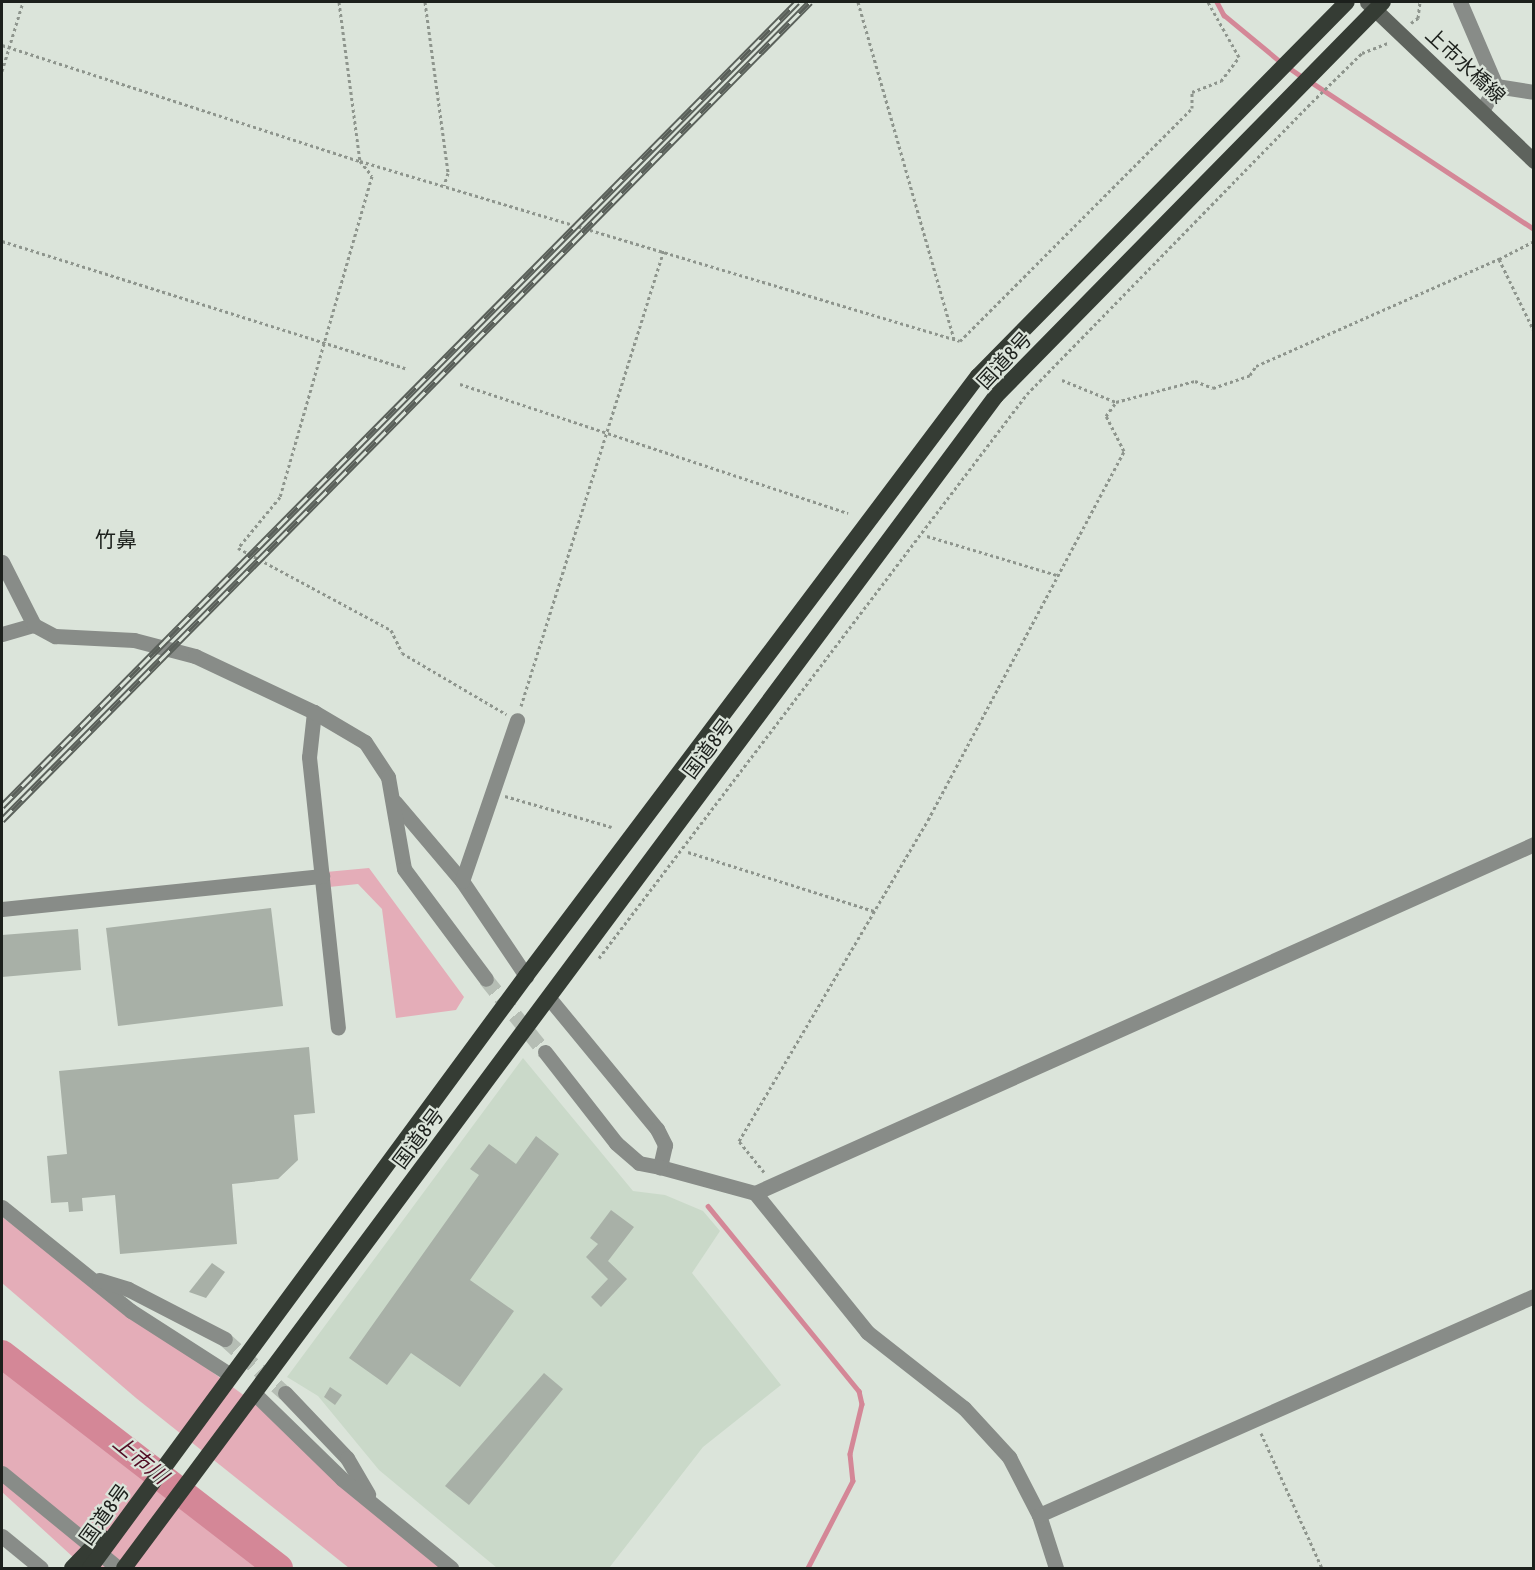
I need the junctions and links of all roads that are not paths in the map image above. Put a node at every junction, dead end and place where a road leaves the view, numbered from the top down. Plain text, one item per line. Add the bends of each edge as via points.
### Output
1 (1347, 2) edge
2 (1460, 2) edge
3 (1375, 4) edge
4 (1496, 86) junction
5 (1533, 92) edge
6 (1483, 109) junction
7 (1533, 161) edge
8 (2, 562) edge
9 (34, 625) junction
10 (2, 634) edge
11 (314, 712) junction
12 (516, 720) road end
13 (395, 802) junction
14 (1533, 844) edge
15 (322, 876) junction
16 (462, 881) junction
17 (2, 909) edge
18 (526, 976) junction
19 (486, 979) tunnel mouth
20 (549, 998) junction
21 (338, 1028) dead end
22 (545, 1052) tunnel mouth
23 (660, 1167) junction
24 (755, 1193) junction
25 (2, 1207) edge
26 (90, 1278) junction
27 (1533, 1296) edge
28 (225, 1339) tunnel mouth
29 (230, 1374) junction
30 (285, 1393) tunnel mouth
31 (255, 1394) junction
32 (2, 1473) edge
33 (180, 1496) junction
34 (371, 1499) junction
35 (1039, 1515) junction
36 (2, 1536) edge
37 (89, 1563) edge
38 (37, 1567) edge
39 (72, 1569) edge
40 (118, 1569) edge
41 (124, 1569) edge
42 (138, 1569) edge
43 (452, 1569) edge
44 (1056, 1569) edge

1 - 18 highway, 国道8号 via 978,376
2 - 4 street
3 - 6 main road, 上市水橋線
3 - 20 highway, 国道8号 via 996,396
4 - 5 street
4 - 6 street
6 - 7 main road, 上市水橋線
8 - 9 street
9 - 10 street
9 - 11 street via 74,641 134,640 195,656
11 - 13 street via 365,742 388,777
11 - 15 street via 309,757
12 - 16 street
13 - 16 street
13 - 19 street via 404,869
14 - 24 street
15 - 17 street
15 - 21 street
16 - 18 street
18 - 29 highway, 国道8号
20 - 23 street via 657,1129 665,1145
20 - 31 highway, 国道8号
22 - 23 street via 616,1143 639,1163
23 - 24 street
24 - 35 street via 867,1332 964,1408 1009,1457
25 - 26 street
26 - 28 street via 128,1289
26 - 29 street
27 - 35 street
29 - 37 highway, 国道8号 via 157,1478
30 - 34 street via 347,1458
31 - 33 highway, 国道8号
31 - 34 street
32 - 40 street
33 - 41 highway, 国道8号
33 - 42 highway
34 - 43 street
35 - 44 street
36 - 38 street
37 - 39 highway, 国道8号

